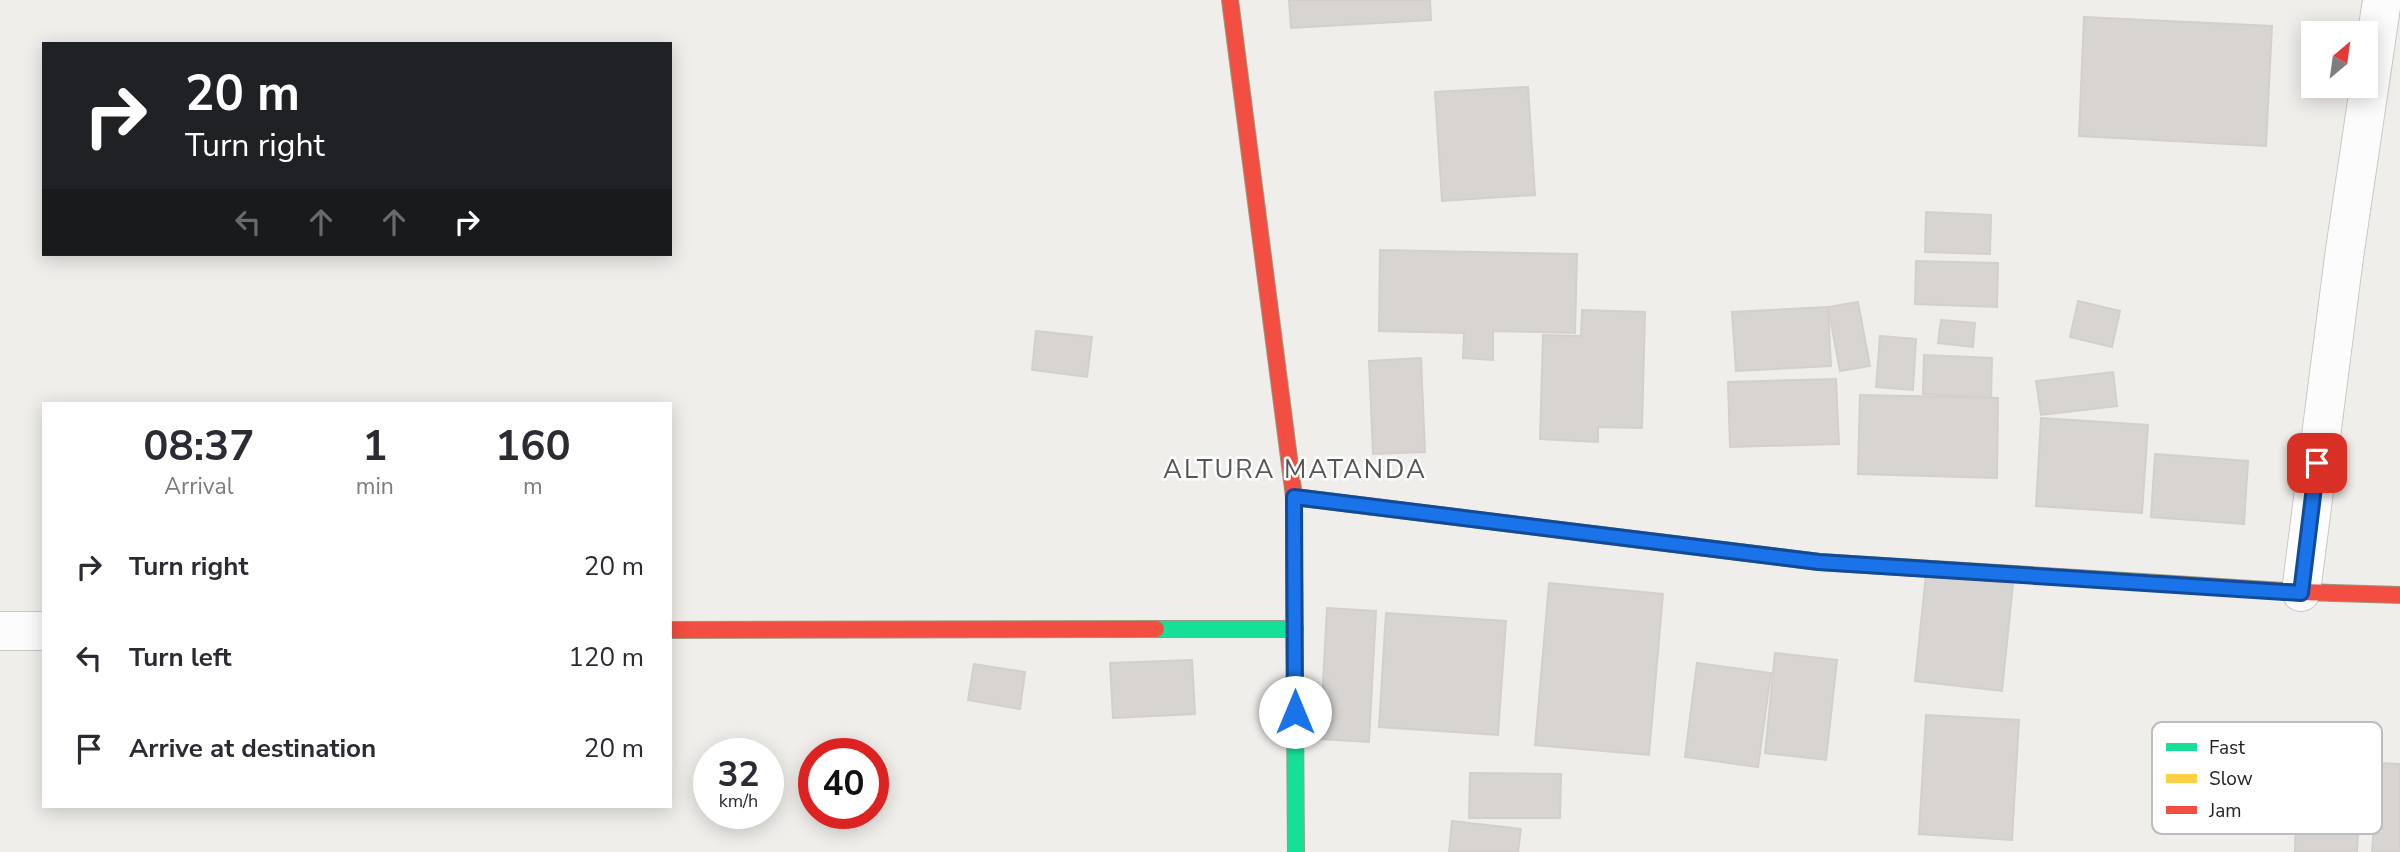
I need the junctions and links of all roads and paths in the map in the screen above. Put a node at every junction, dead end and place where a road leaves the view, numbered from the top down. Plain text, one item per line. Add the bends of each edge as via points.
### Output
1 (1230, 0) edge
2 (2382, 0) edge
3 (1294, 497) junction
4 (2301, 593) junction
5 (2400, 596) edge
6 (1295, 629) junction
7 (672, 630) edge
8 (0, 631) edge
9 (42, 631) edge
10 (1296, 852) edge

1 - 3 street
2 - 4 street
3 - 4 street via 1819,562
3 - 6 street
4 - 5 street
6 - 7 street
6 - 10 street
8 - 9 street

